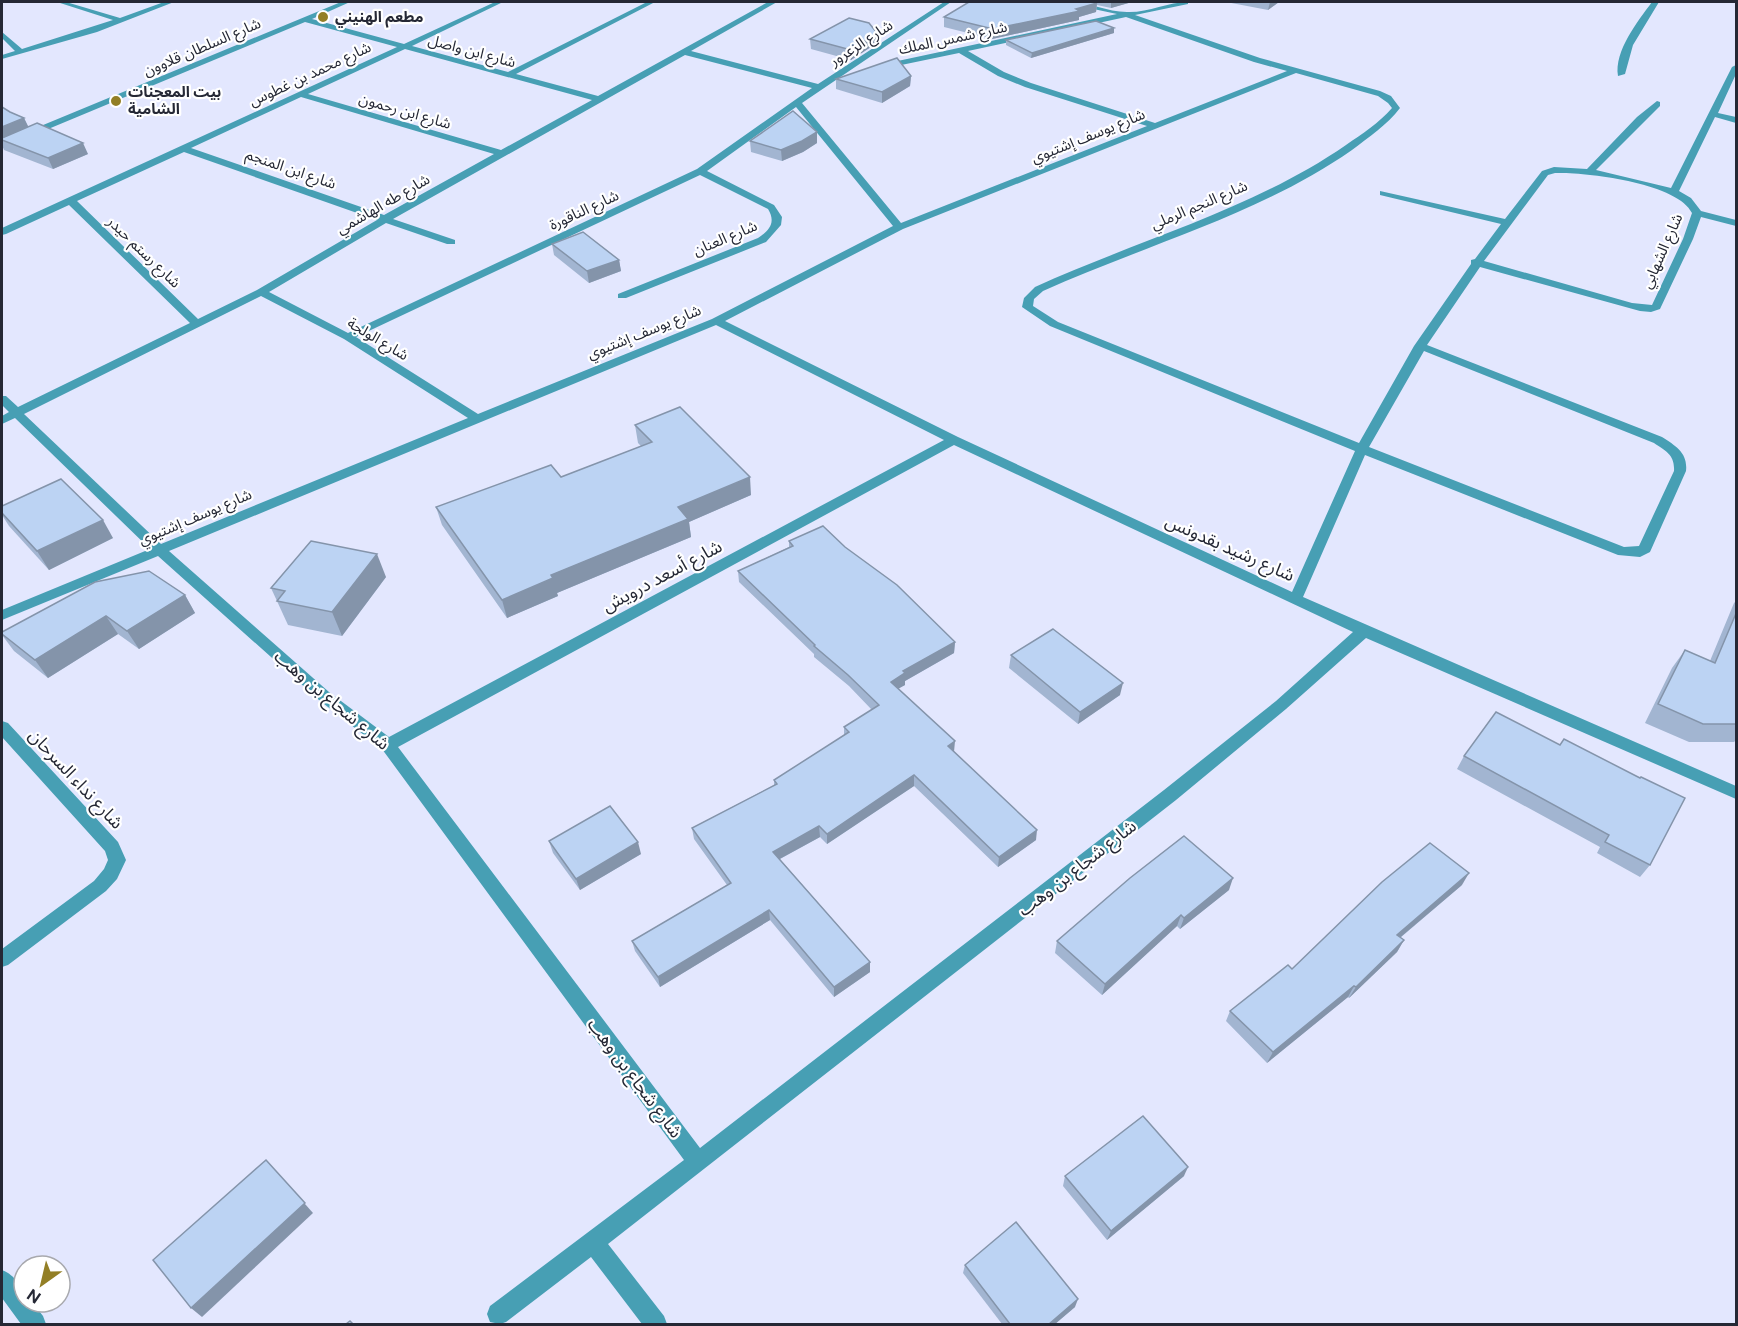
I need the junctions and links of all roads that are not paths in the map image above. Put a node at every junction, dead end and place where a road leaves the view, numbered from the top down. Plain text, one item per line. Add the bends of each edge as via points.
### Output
1 (60, 2) edge
2 (170, 2) edge
3 (346, 2) edge
4 (500, 2) edge
5 (652, 2) edge
6 (773, 2) edge
7 (948, 2) edge
8 (1073, 2) edge
9 (1185, 2) edge
10 (1655, 2) edge
11 (1125, 14) junction
12 (304, 19) junction
13 (120, 20) junction
14 (2, 34) edge
15 (402, 46) junction
16 (960, 50) junction
17 (20, 51) junction
18 (684, 52) junction
19 (2, 57) edge
20 (1737, 67) edge
21 (867, 70) edge
22 (1294, 71) junction
23 (856, 73) edge
24 (1622, 74) dead end
25 (508, 75) junction
26 (832, 78) junction
27 (819, 87) junction
28 (299, 94) junction
29 (599, 99) junction
30 (796, 102) junction
31 (1657, 104) dead end
32 (1712, 114) junction
33 (1737, 120) edge
34 (1156, 126) junction
35 (2, 145) edge
36 (185, 149) junction
37 (502, 154) junction
38 (700, 171) junction
39 (1589, 172) junction
40 (1674, 192) junction
41 (1383, 193) dead end
42 (71, 201) junction
43 (1697, 213) junction
44 (387, 218) junction
45 (1506, 222) junction
46 (1737, 223) edge
47 (899, 227) junction
48 (2, 232) edge
49 (451, 242) dead end
50 (1475, 262) junction
51 (261, 292) junction
52 (622, 296) dead end
53 (716, 321) junction
54 (196, 324) junction
55 (348, 337) junction
56 (1420, 346) junction
57 (2, 399) edge
58 (17, 413) junction
59 (476, 418) junction
60 (2, 420) edge
61 (954, 440) junction
62 (1362, 449) junction
63 (159, 550) junction
64 (1296, 598) junction
65 (2, 615) edge
66 (1364, 631) junction
67 (2, 728) edge
68 (388, 745) junction
69 (1737, 793) edge
70 (2, 959) edge
71 (698, 1162) junction
72 (592, 1241) junction
73 (2, 1281) edge
74 (498, 1314) dead end
75 (35, 1324) edge
76 (656, 1324) edge

1 - 13 street
2 - 13 street
3 - 12 street, شارع السلطان قلاوون
4 - 15 street, شارع محمد بن غطوس
5 - 25 street
6 - 18 street, شارع طه الهاشمي
7 - 26 street, شارع الزعرور
8 - 11 street, شارع النجم الرملي
9 - 11 street, شارع شمس الملك
10 - 24 street via 1637,30
11 - 16 street, شارع شمس الملك
11 - 22 street, شارع النجم الرملي
12 - 15 street, شارع ابن واصل
12 - 35 street, شارع السلطان قلاوون
13 - 17 street
14 - 17 street
15 - 25 street, شارع ابن واصل
15 - 28 street, شارع محمد بن غطوس
16 - 21 street, شارع شمس الملك
16 - 34 street via 1028,85
17 - 19 street
18 - 27 street
18 - 29 street, شارع طه الهاشمي
20 - 32 street
22 - 34 street, شارع يوسف إشتيوي
22 - 62 street, شارع النجم الرملي via 1385,96 1396,108 1383,122 1318,168 1213,217 1039,289 1029,297 1028,308 1054,324
23 - 26 street
25 - 29 street, شارع ابن واصل
26 - 27 street, شارع الزعرور
27 - 30 street, شارع الناقورة
28 - 36 street, شارع محمد بن غطوس
28 - 37 street, شارع ابن رحمون
29 - 37 street, شارع طه الهاشمي
30 - 38 street, شارع الناقورة
30 - 47 street
31 - 39 street
32 - 33 street
32 - 40 street
34 - 47 street, شارع يوسف إشتيوي
36 - 42 street, شارع محمد بن غطوس
36 - 44 street, شارع ابن المنجم
37 - 44 street, شارع طه الهاشمي
38 - 52 street, شارع العنان via 771,207 778,224 762,240
38 - 55 street, شارع الناقورة
39 - 40 street, شارع الشهابي
39 - 45 street, شارع الشهابي via 1549,170
40 - 43 street, شارع الشهابي via 1690,202
41 - 45 street
42 - 48 street, شارع محمد بن غطوس
42 - 54 street, شارع رستم حيدر
43 - 46 street
43 - 50 street, شارع الشهابي via 1671,277 1656,307 1651,309
44 - 49 street, شارع ابن المنجم
44 - 51 street, شارع طه الهاشمي
45 - 50 street, شارع الشهابي
47 - 53 street, شارع يوسف إشتيوي
50 - 56 street, شارع الشهابي
51 - 54 street, شارع طه الهاشمي
51 - 55 street, شارع الولجة
53 - 59 street, شارع يوسف إشتيوي
53 - 61 street, شارع رشيد بقدونس
54 - 58 street, شارع طه الهاشمي
55 - 59 street, شارع الولجة
56 - 62 street, شارع الشهابي
56 - 62 street via 1618,423 1675,451 1681,461 1680,471 1645,549 1623,552
57 - 58 street, شارع شجاع بن وهب
58 - 60 street, شارع طه الهاشمي
58 - 63 street, شارع شجاع بن وهب
59 - 63 street, شارع يوسف إشتيوي
61 - 64 street, شارع رشيد بقدونس
61 - 68 street, شارع أسعد درويش
62 - 64 street, شارع الشهابي
63 - 65 street, شارع يوسف إشتيوي
63 - 68 street, شارع شجاع بن وهب via 324,696
64 - 66 street, شارع رشيد بقدونس
66 - 69 street, شارع رشيد بقدونس
66 - 71 street, شارع شجاع بن وهب via 1170,795
67 - 70 street, شارع نداء السرحان via 112,847 117,860 100,886
68 - 71 street, شارع شجاع بن وهب
71 - 72 street, شارع شجاع بن وهب
72 - 74 street, شارع شجاع بن وهب
72 - 76 street
73 - 75 street

